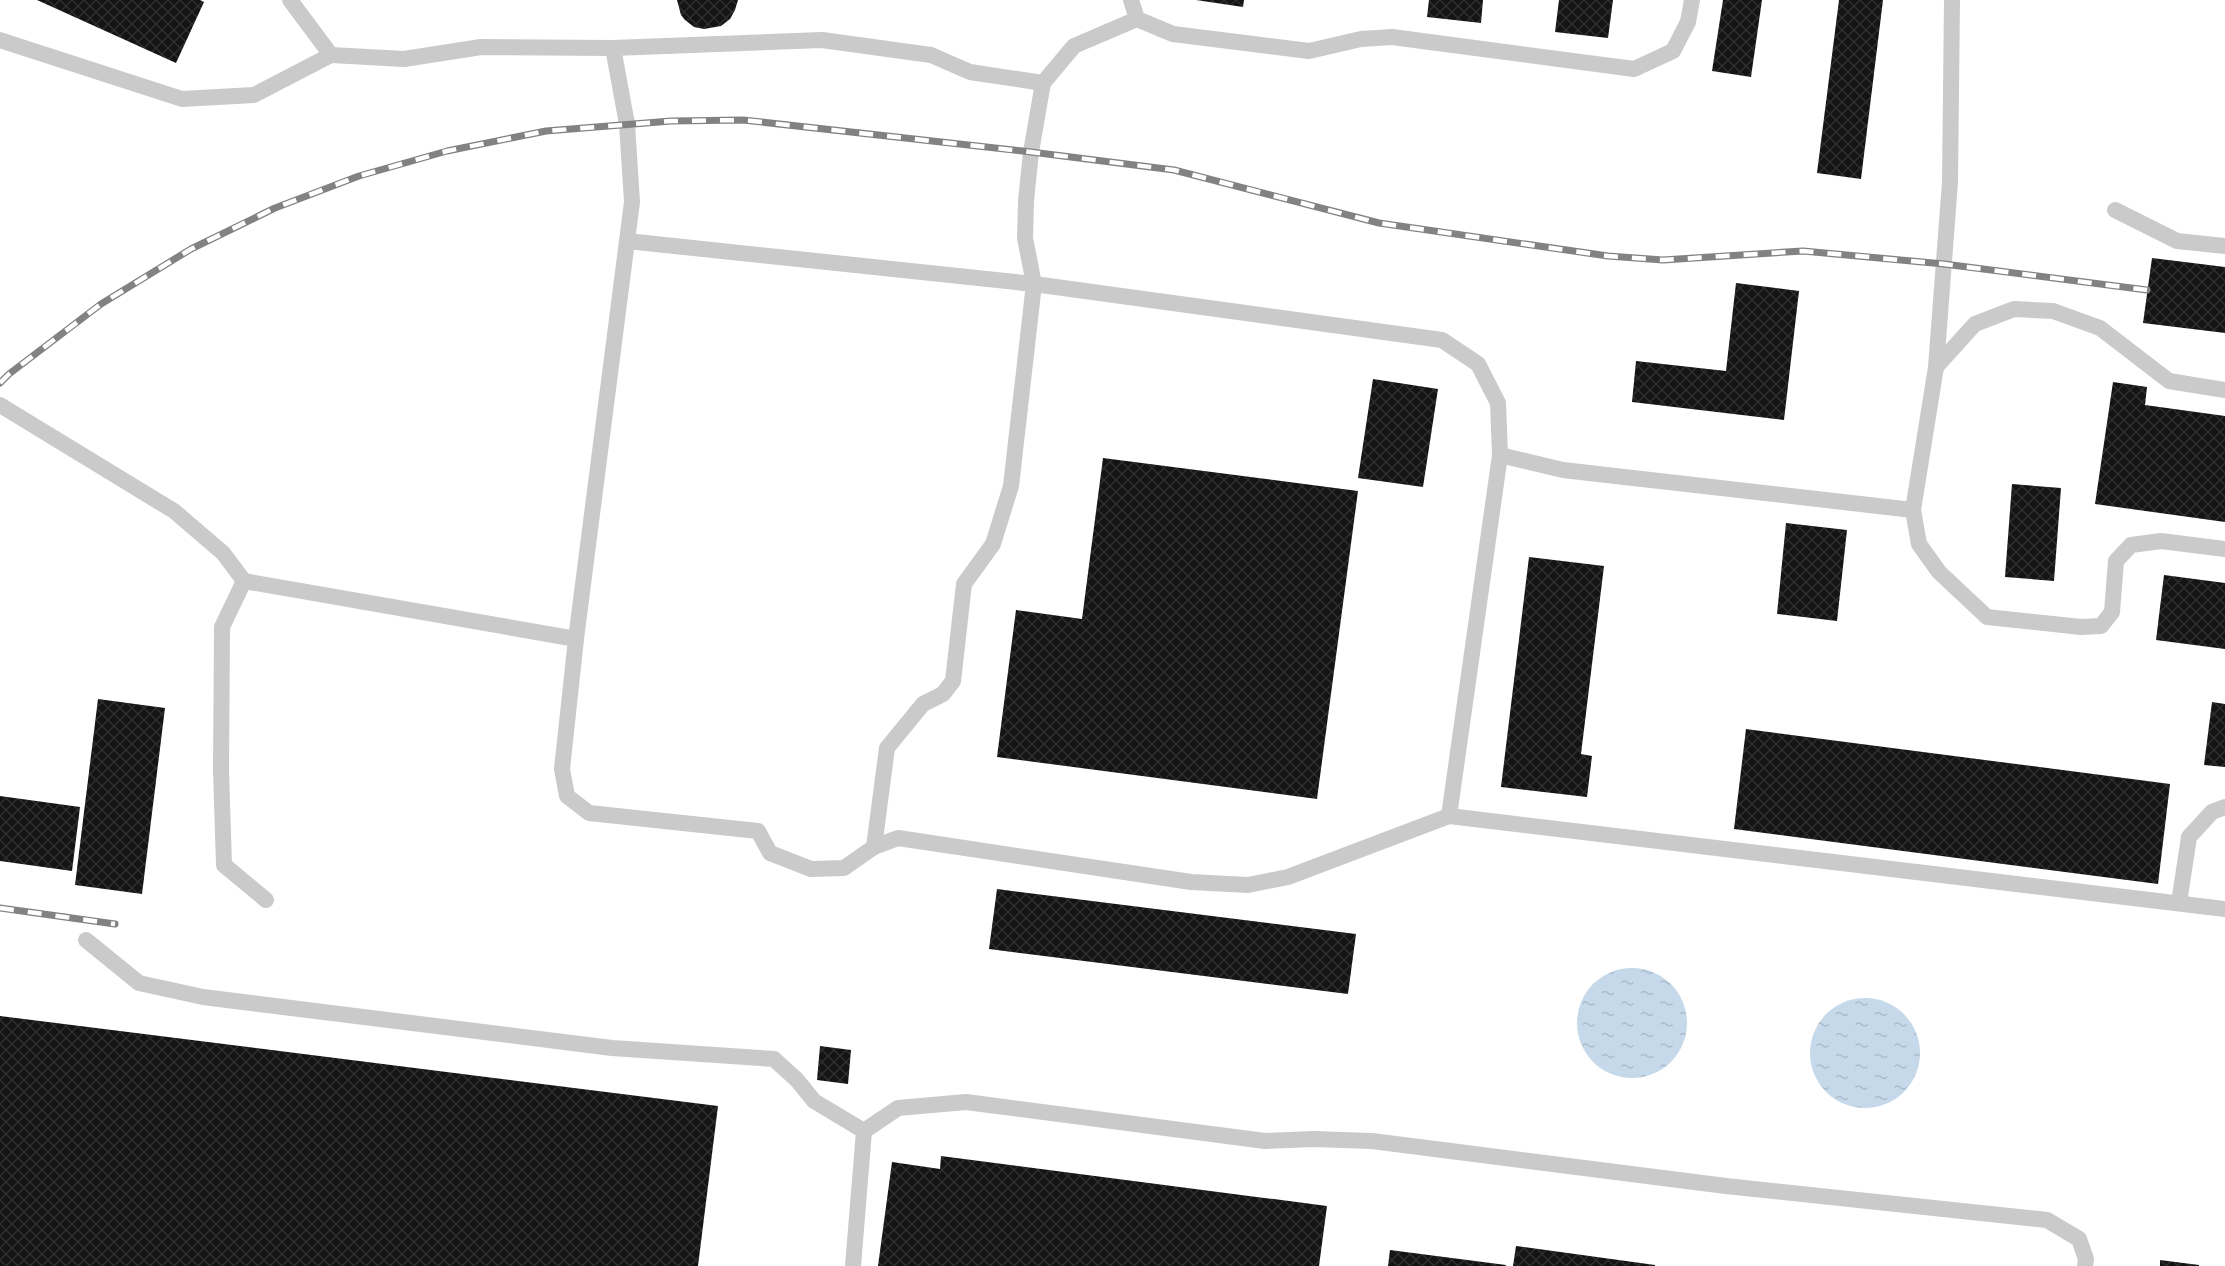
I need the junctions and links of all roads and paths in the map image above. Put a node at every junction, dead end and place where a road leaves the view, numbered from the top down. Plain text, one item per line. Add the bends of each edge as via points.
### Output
1 (290, 0) edge
2 (1131, 0) edge
3 (1692, 0) edge
4 (1952, 0) edge
5 (1137, 19) junction
6 (0, 40) edge
7 (613, 48) junction
8 (331, 56) junction
9 (1043, 83) junction
10 (2115, 210) dead end
11 (627, 241) junction
12 (2225, 246) edge
13 (1034, 284) junction
14 (1936, 367) junction
15 (2225, 390) edge
16 (0, 405) edge
17 (1500, 455) junction
18 (1912, 510) junction
19 (2225, 549) edge
20 (244, 580) junction
21 (576, 639) junction
22 (2225, 807) edge
23 (1449, 816) junction
24 (874, 847) junction
25 (266, 900) dead end
26 (2179, 903) junction
27 (2225, 909) edge
28 (86, 940) dead end
29 (864, 1131) junction
30 (853, 1266) edge
31 (2085, 1266) edge

1 - 8 lane
2 - 5 lane
3 - 5 lane via 1688,22 1673,51 1634,69 1392,37 1361,39 1309,51 1173,34
4 - 14 lane via 1950,182
5 - 9 lane via 1074,46
6 - 8 lane via 182,99 254,95
7 - 8 lane via 481,47 404,59
7 - 9 lane via 822,40 932,55 970,72
7 - 11 lane via 627,124 632,202
9 - 13 lane via 1026,201 1025,238
10 - 12 lane via 2177,241
11 - 13 lane
11 - 21 lane
13 - 17 lane via 1442,340 1478,364 1483,373 1498,403
13 - 24 lane via 1011,486 993,544 964,584 953,681 943,694 923,704 887,748
14 - 15 lane via 1975,324 2014,309 2053,311 2100,328 2169,381
14 - 18 lane
16 - 20 lane via 174,511 223,553
17 - 18 lane via 1563,470
17 - 23 lane
18 - 19 lane via 1919,544 1939,572 1987,617 2101,626 2112,612 2116,561 2131,545 2161,541
20 - 21 lane
20 - 25 lane via 222,627 224,864
21 - 24 lane via 562,769 567,796 589,813 758,831 770,853 811,869 844,868
22 - 26 lane via 2212,812 2189,837
23 - 24 lane via 1288,877 1248,885 1191,882 898,838
23 - 26 lane
26 - 27 lane
28 - 29 lane via 139,983 203,997 612,1048 774,1059 814,1101
29 - 30 lane
29 - 31 lane via 898,1108 966,1102 1265,1141 1372,1141 1726,1186 2047,1220 2079,1239

